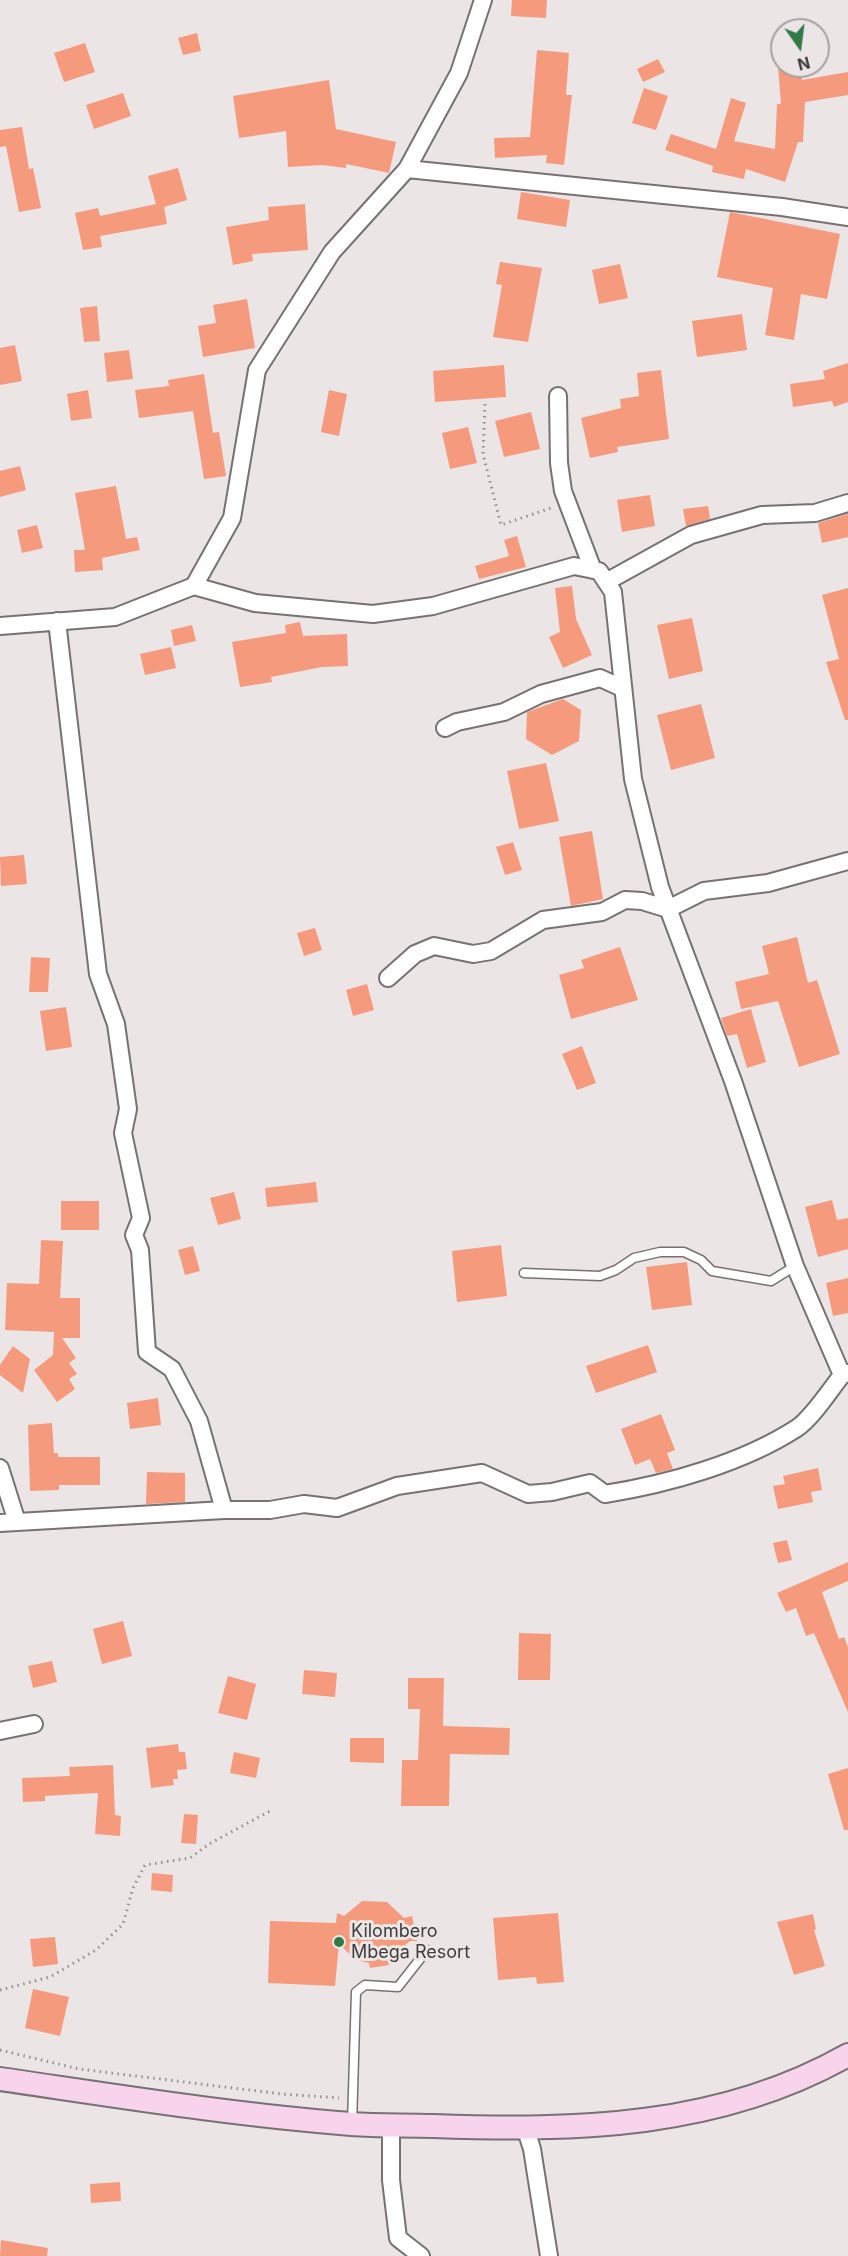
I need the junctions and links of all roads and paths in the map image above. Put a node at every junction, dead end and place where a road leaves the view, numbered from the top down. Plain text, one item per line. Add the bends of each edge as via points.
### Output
1 (483, 0) edge
2 (407, 169) junction
3 (848, 217) edge
4 (558, 396) dead end
5 (485, 404) dead end
6 (567, 503) junction
7 (848, 503) edge
8 (600, 576) junction
9 (194, 586) junction
10 (57, 621) junction
11 (0, 626) edge
12 (622, 688) junction
13 (445, 728) dead end
14 (848, 861) edge
15 (668, 909) junction
16 (388, 978) dead end
17 (795, 1266) junction
18 (524, 1273) dead end
19 (845, 1374) edge
20 (0, 1468) edge
21 (224, 1510) junction
22 (17, 1522) junction
23 (0, 1523) edge
24 (34, 1724) dead end
25 (0, 1731) edge
26 (270, 1811) dead end
27 (427, 1950) dead end
28 (0, 1990) edge
29 (0, 2050) edge
30 (848, 2055) edge
31 (0, 2079) edge
32 (353, 2099) junction
33 (352, 2124) junction
34 (391, 2125) junction
35 (526, 2130) junction
36 (421, 2256) edge
37 (549, 2256) edge

1 - 2 street via 459,73
2 - 3 street
2 - 9 street via 332,252 257,370 232,518
4 - 6 street via 559,463
5 - 6 path via 483,454 501,525
6 - 8 street
7 - 8 street via 815,513 762,515 691,535
8 - 9 street via 574,566 433,606 373,614 255,603
8 - 12 street via 613,592
9 - 10 street via 115,617
10 - 11 street
10 - 21 street via 98,974 116,1024 128,1108 123,1133 141,1218 134,1235 140,1250 147,1352 172,1369 199,1421
12 - 13 street via 600,678
12 - 15 street via 633,779
14 - 15 street via 768,883 704,891
15 - 16 street via 625,900 602,912 543,920 491,951 473,954 434,946 415,954
15 - 17 street via 733,1081
17 - 18 lane via 771,1281 712,1270 684,1252 660,1252 634,1258 600,1276
17 - 19 street
19 - 21 street via 799,1427 746,1454 650,1487 605,1494 590,1483 528,1494 482,1473 398,1486 337,1508 304,1504 270,1510
20 - 22 street
21 - 22 street
22 - 23 street
24 - 25 street
26 - 28 path via 190,1858 145,1865 133,1888 123,1924 96,1950 50,1977
27 - 32 lane via 398,1987 365,1985 356,1992
29 - 32 path via 79,2069
30 - 35 main road via 828,2067 724,2107 640,2122
31 - 33 main road
32 - 33 lane
33 - 34 main road
34 - 35 main road
34 - 36 street via 391,2180 398,2238
35 - 37 street

